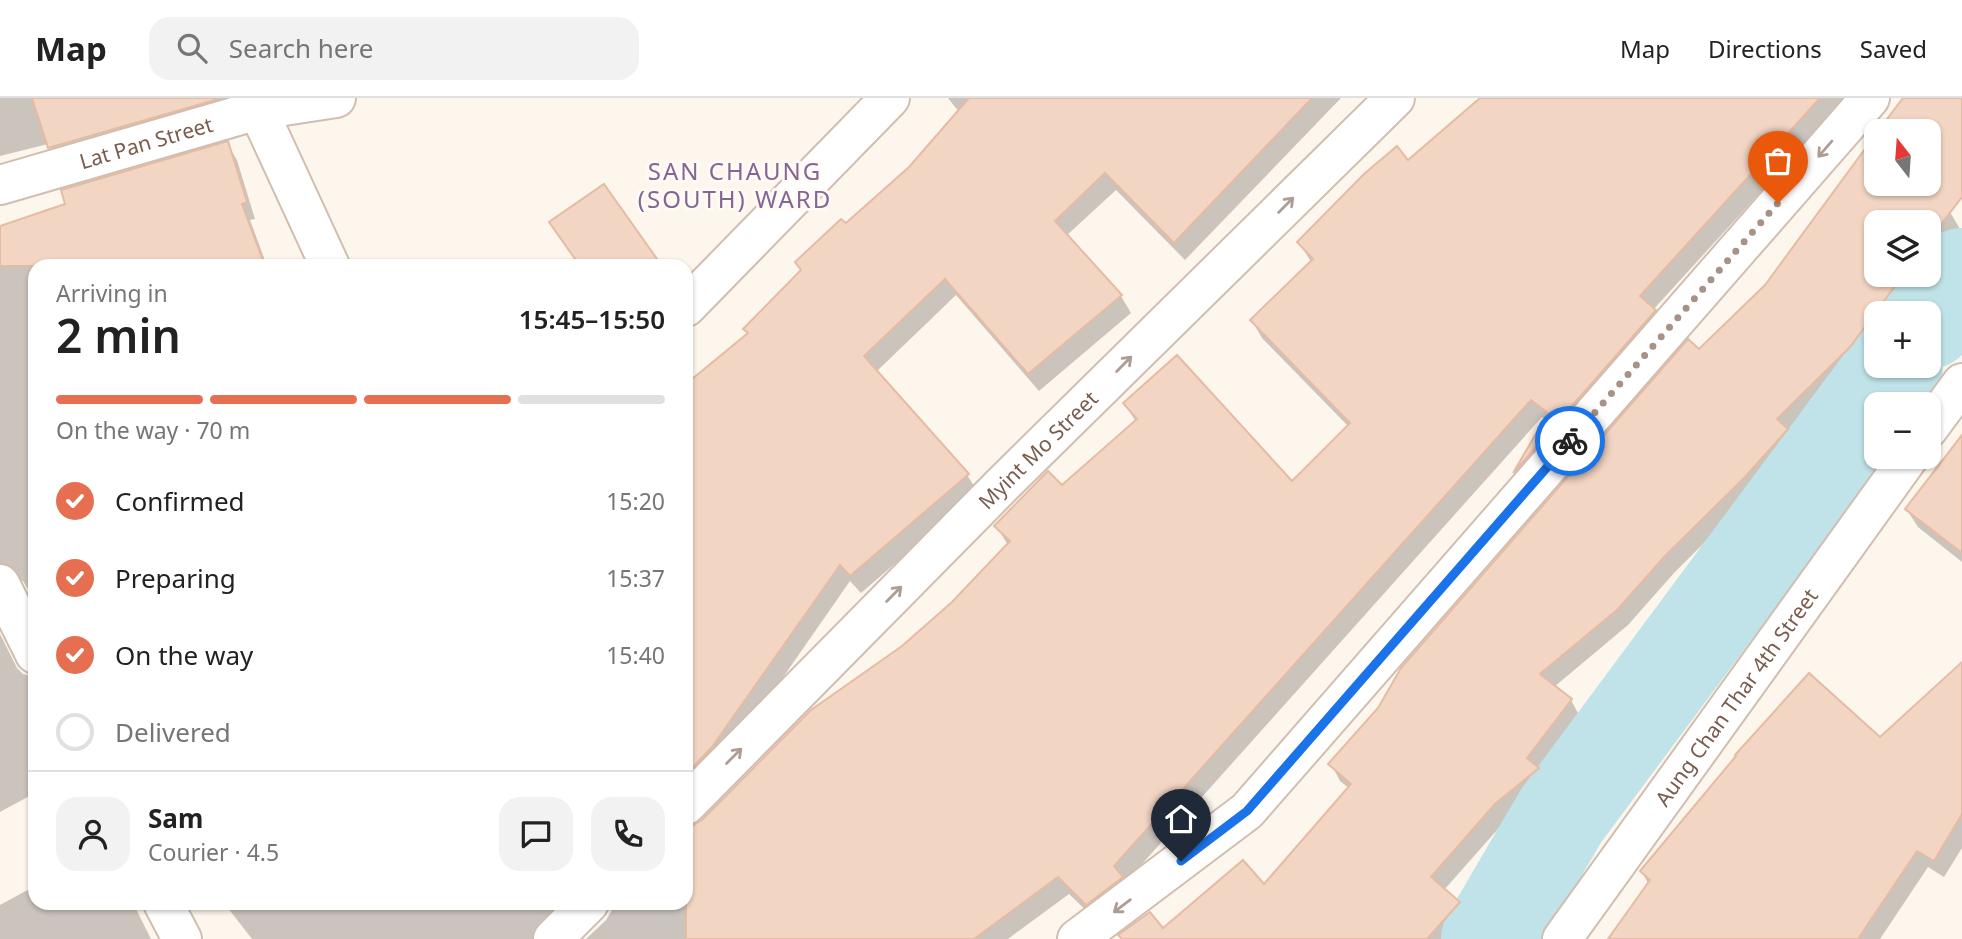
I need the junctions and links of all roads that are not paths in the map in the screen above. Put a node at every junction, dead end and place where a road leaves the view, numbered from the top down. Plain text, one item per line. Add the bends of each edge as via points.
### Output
1 (336, 98) edge
2 (890, 98) edge
3 (1395, 98) edge
4 (1870, 98) edge
5 (258, 110) junction
6 (0, 185) edge
7 (327, 259) edge
8 (693, 300) edge
9 (1962, 383) edge
10 (1941, 411) edge
11 (1900, 469) edge
12 (0, 584) edge
13 (28, 640) edge
14 (693, 798) edge
15 (167, 910) edge
16 (582, 910) edge
17 (182, 939) edge
18 (553, 939) edge
19 (1077, 939) edge
20 (1562, 939) edge

1 - 5 street, Lat Pan Street
2 - 8 street
14 -> 3 street, Myint Mo Street
4 -> 19 street via 1247,811
5 - 6 street, Lat Pan Street
5 - 7 street
9 - 10 street
11 - 20 street, Aung Chan Thar 4th Street
12 - 13 street
15 - 17 street
16 - 18 street

